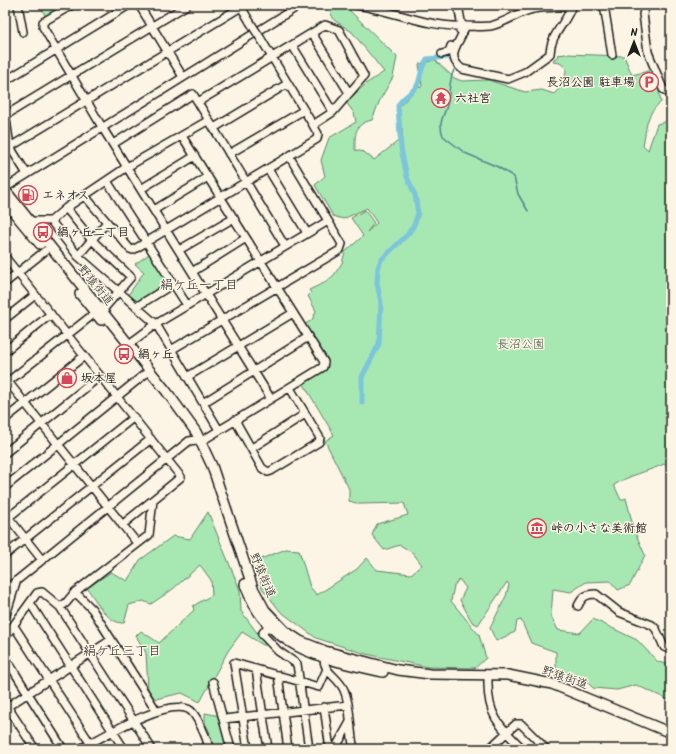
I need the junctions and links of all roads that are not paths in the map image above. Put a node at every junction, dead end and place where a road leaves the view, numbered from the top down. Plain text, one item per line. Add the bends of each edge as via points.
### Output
1 (18, 5) edge
2 (72, 5) edge
3 (129, 5) edge
4 (139, 5) edge
5 (187, 5) edge
6 (300, 5) edge
7 (356, 5) edge
8 (458, 5) edge
9 (572, 5) edge
10 (604, 5) edge
11 (646, 5) edge
12 (240, 6) edge
13 (561, 6) edge
14 (152, 26) junction
15 (463, 26) junction
16 (23, 32) dead end
17 (312, 33) junction
18 (292, 45) junction
19 (56, 49) junction
20 (167, 51) junction
21 (442, 54) dead end
22 (612, 55) dead end
23 (271, 57) junction
24 (71, 76) junction
25 (183, 77) junction
26 (5, 81) edge
27 (287, 84) junction
28 (349, 93) junction
29 (671, 94) edge
30 (86, 100) junction
31 (198, 102) junction
32 (304, 110) junction
33 (5, 112) edge
34 (333, 112) junction
35 (209, 120) junction
36 (313, 125) junction
37 (102, 127) junction
38 (214, 128) junction
39 (182, 136) junction
40 (113, 144) junction
41 (10, 147) junction
42 (229, 154) junction
43 (195, 156) junction
44 (289, 156) junction
45 (127, 167) junction
46 (268, 169) junction
47 (27, 174) junction
48 (208, 177) junction
49 (107, 181) junction
50 (246, 182) junction
51 (5, 189) edge
52 (141, 189) junction
53 (84, 195) junction
54 (221, 198) junction
55 (5, 202) edge
56 (66, 208) junction
57 (154, 210) junction
58 (234, 218) junction
59 (328, 220) junction
60 (51, 221) junction
61 (107, 222) junction
62 (31, 223) junction
63 (166, 230) junction
64 (307, 233) junction
65 (246, 238) junction
66 (91, 239) junction
67 (147, 242) junction
68 (285, 246) junction
69 (179, 250) junction
70 (45, 251) junction
71 (78, 256) junction
72 (5, 257) edge
73 (260, 261) junction
74 (192, 272) junction
75 (18, 273) junction
76 (5, 283) edge
77 (173, 284) junction
78 (277, 287) junction
79 (119, 293) junction
80 (206, 294) junction
81 (35, 295) junction
82 (187, 305) junction
83 (136, 307) junction
84 (98, 312) junction
85 (293, 312) junction
86 (51, 314) junction
87 (5, 319) edge
88 (222, 320) junction
89 (156, 324) junction
90 (67, 335) junction
91 (308, 337) junction
92 (129, 344) junction
93 (238, 346) junction
94 (171, 350) junction
95 (5, 351) edge
96 (84, 356) junction
97 (254, 371) junction
98 (147, 372) junction
99 (100, 376) junction
100 (187, 377) junction
101 (6, 381) edge
102 (290, 388) junction
103 (117, 396) junction
104 (272, 399) junction
105 (25, 403) junction
106 (203, 403) junction
107 (305, 414) junction
108 (134, 417) junction
109 (5, 419) edge
110 (235, 420) junction
111 (41, 424) junction
112 (219, 430) junction
113 (151, 439) junction
114 (197, 440) junction
115 (58, 444) junction
116 (252, 448) junction
117 (5, 453) edge
118 (167, 459) junction
119 (74, 465) junction
120 (181, 477) junction
121 (91, 486) junction
122 (5, 487) edge
123 (153, 500) junction
124 (108, 507) junction
125 (6, 517) edge
126 (122, 525) junction
127 (26, 539) junction
128 (137, 543) junction
129 (5, 556) edge
130 (42, 560) junction
131 (17, 580) junction
132 (5, 590) edge
133 (75, 592) junction
134 (30, 603) junction
135 (578, 606) dead end
136 (60, 607) junction
137 (5, 618) edge
138 (269, 625) junction
139 (14, 626) junction
140 (5, 637) edge
141 (111, 640) junction
142 (671, 650) edge
143 (90, 654) junction
144 (324, 655) junction
145 (5, 657) edge
146 (70, 666) junction
147 (256, 669) junction
148 (326, 669) junction
149 (278, 675) junction
150 (49, 680) junction
151 (488, 680) junction
152 (300, 681) junction
153 (213, 682) dead end
154 (28, 693) junction
155 (348, 705) junction
156 (6, 706) edge
157 (324, 708) junction
158 (156, 710) junction
159 (304, 710) junction
160 (283, 712) junction
161 (263, 714) junction
162 (243, 717) junction
163 (224, 719) junction
164 (133, 722) junction
165 (350, 722) junction
166 (113, 732) junction
167 (507, 733) junction
168 (671, 733) edge
169 (671, 739) edge
170 (92, 746) edge
171 (150, 746) dead end
172 (35, 749) edge
173 (63, 749) edge
174 (80, 749) edge
175 (124, 749) edge
176 (209, 749) edge
177 (231, 749) edge
178 (248, 749) edge
179 (268, 749) edge
180 (288, 749) edge
181 (309, 749) edge
182 (330, 749) edge
183 (335, 749) edge
184 (354, 749) edge
185 (489, 749) edge
186 (523, 749) edge
187 (546, 749) edge

1 - 16 street
2 - 19 street via 43,22 43,27
3 - 19 street
4 - 14 street
5 - 14 street
6 - 25 street
7 - 15 street via 444,26
8 - 15 street
9 - 13 street
9 - 15 street via 570,13 552,40 550,54 525,72 508,79 462,69 459,66 453,52 454,46 464,32
10 - 22 street
11 - 29 street via 643,14 648,52 663,88
12 - 20 street
12 - 23 street, bridge
13 - 15 street via 533,9 491,26
14 - 20 street
14 - 24 street
15 - 21 street via 451,44 449,52
17 - 18 street
17 - 28 street
17 - 28 street via 325,25 339,30 364,76
18 - 23 street
18 - 34 street
19 - 24 street
19 - 26 street
20 - 25 street
20 - 30 street
23 - 27 street
23 - 31 street
24 - 30 street
24 - 33 street
25 - 37 street
27 - 32 street
27 - 38 street
28 - 34 street
30 - 37 street
30 - 41 street
31 - 35 street
31 - 40 street via 193,94
32 - 36 street
32 - 42 street
33 - 41 street
34 - 36 street
35 - 38 street
35 - 39 street
36 - 44 street via 318,134 317,140
37 - 40 street
37 - 47 street
38 - 42 street
39 - 43 street
39 - 45 street
40 - 45 street
41 - 47 street
42 - 50 street
43 - 48 street
43 - 52 street
44 - 46 street
44 - 59 street
45 - 49 street
45 - 52 street
46 - 50 street
46 - 64 street
47 - 51 street
48 - 54 street
48 - 57 street
49 - 53 street
49 - 67 street
50 - 54 street
50 - 68 street
51 - 62 main road, 野猿街道
52 - 57 street
53 - 56 street
53 - 61 street
54 - 58 street
54 - 63 street
55 - 70 main road, 野猿街道
56 - 60 street
56 - 66 street
57 - 63 street
58 - 65 street
58 - 69 street
59 - 64 street
59 - 78 street via 342,244 340,250
60 - 62 street
60 - 71 street
61 - 66 street
61 - 67 street via 130,249 133,250
62 - 84 main road, 野猿街道
63 - 67 street
63 - 69 street
64 - 68 street
65 - 73 street
65 - 74 street
66 - 71 street
66 - 79 street via 131,277
67 - 77 street
68 - 73 street
69 - 74 street
70 - 75 street
70 - 84 main road, 野猿街道
71 - 79 street
72 - 75 street
73 - 78 street
73 - 80 street
74 - 80 street
75 - 76 street
75 - 81 street
77 - 82 street
77 - 83 street
78 - 85 street
78 - 88 street
79 - 83 street
79 - 84 street
80 - 82 street
80 - 88 street
81 - 86 street
81 - 87 street
82 - 89 street
83 - 89 street
84 - 90 street
84 - 92 main road, 野猿街道
84 - 98 main road, 野猿街道
85 - 91 street
85 - 93 street
86 - 90 street
86 - 95 street
88 - 93 street
88 - 94 street
89 - 92 street
89 - 94 street
90 - 96 street
90 - 101 street
91 - 97 street
91 - 102 street via 324,362 323,367
92 - 98 main road, 野猿街道
93 - 97 street
93 - 100 street
94 - 100 street
96 - 99 street
96 - 105 street
97 - 104 street
97 - 106 street
98 - 103 street
98 - 114 main road, 野猿街道
99 - 103 street
99 - 111 street
100 - 106 street
101 - 105 street
102 - 104 street
102 - 107 street
103 - 108 street
103 - 115 street
104 - 110 street
105 - 109 street
105 - 111 street
106 - 112 street
107 - 116 street
107 - 116 street via 320,438 319,442 268,472 262,468
108 - 113 street
108 - 119 street
110 - 112 street
110 - 116 street
111 - 115 street
111 - 117 street
112 - 114 street
113 - 118 street
113 - 121 street
114 - 118 street via 189,441
114 - 138 main road, 野猿街道 via 248,592
114 - 144 main road, 野猿街道 via 212,466 251,584 260,602 288,633
115 - 119 street
115 - 122 street
118 - 120 street
118 - 124 street
119 - 121 street
119 - 125 street
120 - 123 street
120 - 126 street
121 - 124 street
121 - 127 street
123 - 126 street
123 - 128 street via 149,535
124 - 126 street
124 - 130 street
125 - 127 street
126 - 128 street
127 - 129 street
127 - 130 street
128 - 133 street
130 - 131 street
131 - 132 street
131 - 137 street
133 - 136 street
133 - 141 street via 92,609
134 - 136 street via 37,593 42,592
134 - 139 street
134 - 146 street
135 - 142 street via 585,596 596,594 619,612 652,625 664,647
136 - 143 street
138 - 144 main road, 野猿街道 via 295,646
138 - 152 street via 262,634 278,651 297,664
139 - 140 street
139 - 150 street
141 - 143 street
141 - 158 street
143 - 146 street
143 - 164 street
144 - 148 street
144 - 151 main road, 野猿街道 via 415,678
144 - 168 main road, 野猿街道 via 408,672 497,674 542,681
145 - 154 street
146 - 150 street
146 - 166 street
147 - 149 street
147 - 161 street
147 - 162 street via 234,663
148 - 152 street via 319,687
148 - 155 street via 340,684 346,694
149 - 152 street
149 - 160 street
150 - 154 street
150 - 170 street
151 - 167 street via 493,714
151 - 169 main road, 野猿街道 via 526,684 558,692
152 - 159 street
153 - 163 street
154 - 156 street
154 - 173 street
155 - 157 street
155 - 165 street
156 - 172 street
157 - 159 street
157 - 182 street
158 - 164 street
158 - 176 street via 182,707 192,711
159 - 160 street
159 - 181 street
160 - 161 street
160 - 180 street
161 - 162 street
161 - 179 street
162 - 163 street
162 - 178 street
163 - 177 street
164 - 166 street
164 - 171 street
165 - 183 street
165 - 184 street
166 - 170 street
166 - 175 street
167 - 185 street
167 - 186 street
167 - 187 street via 516,724 521,724
170 - 174 street

